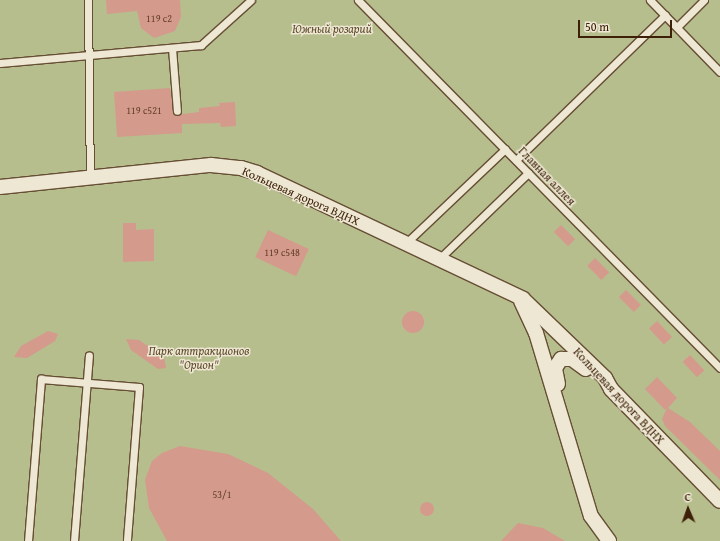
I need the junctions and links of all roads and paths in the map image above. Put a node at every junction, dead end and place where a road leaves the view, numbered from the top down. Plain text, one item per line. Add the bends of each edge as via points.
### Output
1 (88, 0) edge
2 (252, 0) edge
3 (358, 0) edge
4 (704, 0) edge
5 (654, 1) edge
6 (665, 15) junction
7 (677, 27) junction
8 (172, 48) junction
9 (90, 57) junction
10 (0, 63) edge
11 (720, 72) edge
12 (177, 111) dead end
13 (505, 149) junction
14 (516, 160) junction
15 (528, 173) junction
16 (90, 178) junction
17 (0, 187) edge
18 (405, 244) junction
19 (439, 259) junction
20 (515, 295) junction
21 (89, 356) dead end
22 (720, 368) edge
23 (87, 383) junction
24 (611, 389) junction
25 (564, 422) junction
26 (720, 501) edge
27 (28, 541) edge
28 (74, 541) edge
29 (126, 541) edge
30 (609, 541) edge

1 - 9 lane
2 - 8 lane via 205,44
3 - 13 lane, Главная аллея
4 - 7 lane
5 - 6 lane
6 - 7 lane
6 - 14 lane
7 - 11 lane
8 - 9 lane
8 - 12 lane
9 - 10 lane
9 - 16 lane
13 - 14 lane, Главная аллея
13 - 18 lane
14 - 15 lane, Главная аллея
15 - 19 lane
15 - 22 lane, Главная аллея
16 - 17 street, Кольцевая дорога ВДНХ
16 - 18 street, Кольцевая дорога ВДНХ via 211,165 240,168
18 - 19 street, Кольцевая дорога ВДНХ
19 - 20 street, Кольцевая дорога ВДНХ
20 - 24 street, Кольцевая дорога ВДНХ via 547,320 605,378
20 - 25 street via 532,322 558,410
21 - 23 lane
23 - 27 lane via 40,379
23 - 28 lane
23 - 29 lane via 139,387
24 - 25 street via 578,362 561,359 555,373 565,409
24 - 26 street, Кольцевая дорога ВДНХ
25 - 30 street via 591,516

